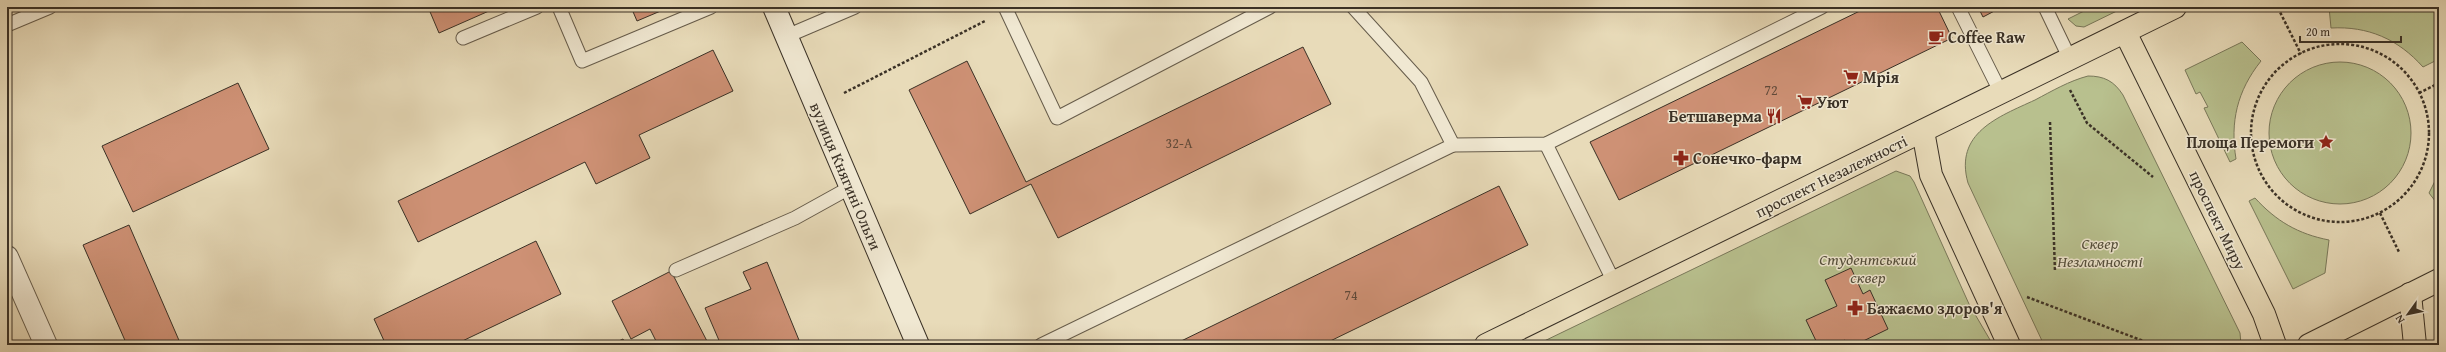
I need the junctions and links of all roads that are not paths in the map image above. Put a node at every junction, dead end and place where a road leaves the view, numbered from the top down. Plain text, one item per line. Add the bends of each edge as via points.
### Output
1 (50, 7) edge
2 (537, 7) edge
3 (559, 7) edge
4 (711, 7) edge
5 (774, 7) edge
6 (855, 7) edge
7 (1270, 7) edge
8 (1353, 7) edge
9 (1822, 7) edge
10 (1958, 7) edge
11 (2045, 7) edge
12 (2175, 7) edge
13 (1005, 9) edge
14 (7, 25) edge
15 (2125, 32) junction
16 (787, 36) junction
17 (463, 38) dead end
18 (2070, 59) junction
19 (2001, 93) junction
20 (1923, 131) junction
21 (1546, 144) junction
22 (1453, 145) junction
23 (851, 187) junction
24 (7, 257) edge
25 (676, 270) dead end
26 (2439, 280) edge
27 (1614, 282) junction
28 (2410, 294) junction
29 (46, 345) edge
30 (918, 345) edge
31 (1041, 345) edge
32 (1486, 345) edge
33 (2009, 345) edge
34 (2275, 345) edge
35 (2309, 345) edge
36 (2415, 345) edge

1 - 14 lane
2 - 17 lane
3 - 4 lane via 582,61
5 - 16 street, вулиця Княгині Ольги
6 - 16 lane
7 - 13 lane via 1057,118
8 - 22 lane via 1421,82
9 - 21 lane
10 - 19 lane
11 - 18 lane
12 - 15 main road, проспект Незалежності
15 - 18 main road, проспект Незалежності
15 - 34 main road, проспект Миру via 2264,314
16 - 23 street, вулиця Княгині Ольги
18 - 19 main road, проспект Незалежності
19 - 20 main road, проспект Незалежності
20 - 27 main road, проспект Незалежності
20 - 33 main road via 1930,175
21 - 22 lane
21 - 27 lane
22 - 31 lane
23 - 25 lane via 795,218
23 - 30 street, вулиця Княгині Ольги
24 - 29 street
26 - 28 main road
27 - 32 main road, проспект Незалежності
28 - 35 main road
28 - 36 main road

